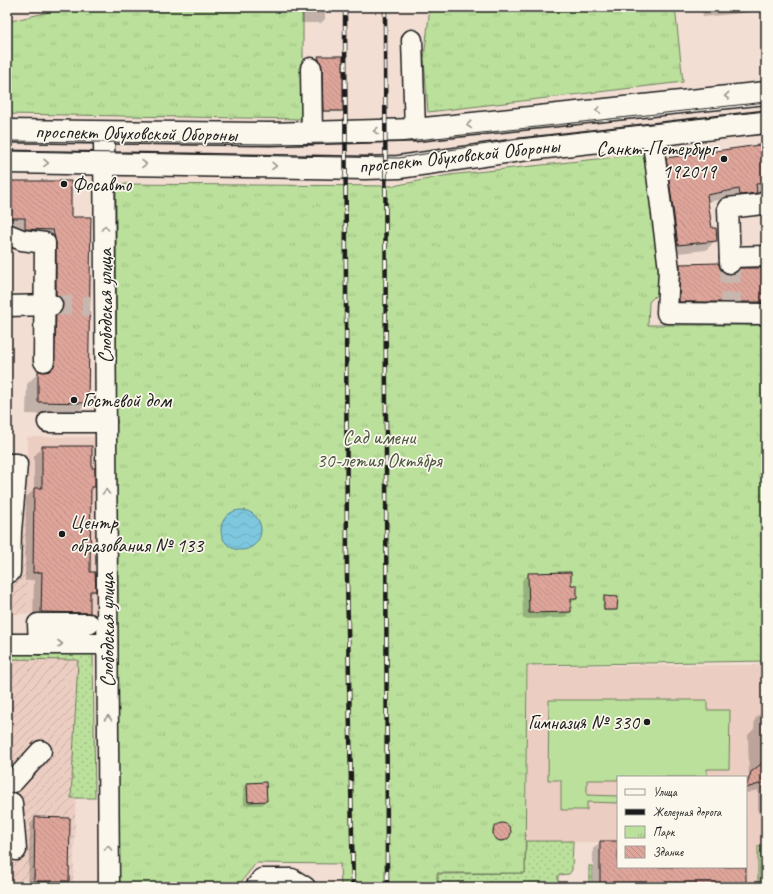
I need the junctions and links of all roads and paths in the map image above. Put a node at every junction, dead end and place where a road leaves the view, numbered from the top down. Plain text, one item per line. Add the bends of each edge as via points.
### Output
1 (412, 40) dead end
2 (312, 68) dead end
3 (766, 92) edge
4 (766, 122) edge
5 (415, 130) junction
6 (7, 131) edge
7 (104, 133) junction
8 (312, 134) junction
9 (652, 135) junction
10 (7, 162) edge
11 (105, 163) junction
12 (766, 201) edge
13 (7, 234) edge
14 (766, 256) edge
15 (48, 305) junction
16 (7, 306) edge
17 (766, 314) edge
18 (44, 360) dead end
19 (48, 422) dead end
20 (106, 422) junction
21 (7, 464) edge
22 (7, 572) edge
23 (89, 624) dead end
24 (7, 644) edge
25 (39, 644) junction
26 (107, 644) junction
27 (41, 751) dead end
28 (7, 782) edge
29 (7, 803) edge
30 (16, 850) dead end
31 (109, 887) edge
32 (256, 887) edge
33 (305, 887) edge

1 - 5 street
2 - 8 street
3 -> 5 main road, проспект Обуховской Обороны
4 - 9 main road, проспект Обуховской Обороны
5 -> 8 main road, проспект Обуховской Обороны
6 - 7 main road, проспект Обуховской Обороны
7 - 8 main road, проспект Обуховской Обороны
7 - 11 street, Слободская улица
11 -> 9 main road, проспект Обуховской Обороны via 399,167
9 - 17 street via 669,269 667,313 731,308
10 -> 11 main road, проспект Обуховской Обороны
20 -> 11 street, Слободская улица via 98,307
12 - 14 street via 763,204 728,208 730,260
13 - 15 street via 22,240 45,243
15 - 16 street
15 - 18 street
19 - 20 street
26 -> 20 street, Слободская улица
21 - 22 street via 17,464 10,572
23 - 25 street via 38,624
24 - 25 street
25 -> 26 street
31 -> 26 street, Слободская улица
27 - 28 street via 13,782
29 - 30 street via 12,804
32 - 33 street via 262,879 292,879

